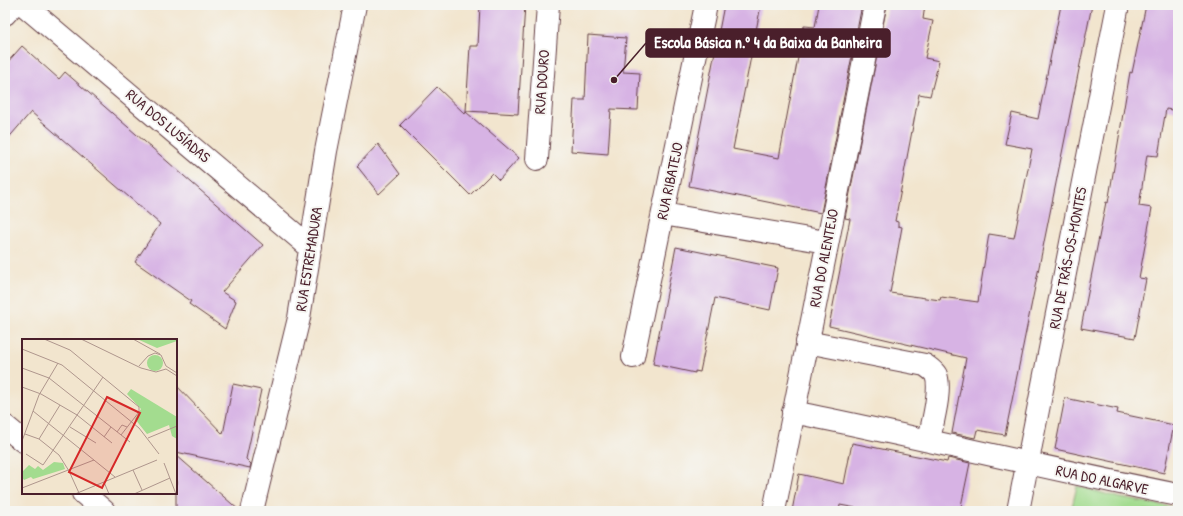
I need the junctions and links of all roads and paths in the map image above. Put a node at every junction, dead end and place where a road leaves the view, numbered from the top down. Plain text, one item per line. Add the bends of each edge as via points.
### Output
1 (13, 5) edge
2 (24, 5) edge
3 (355, 5) edge
4 (548, 5) edge
5 (706, 5) edge
6 (875, 5) edge
7 (1118, 5) edge
8 (5, 14) edge
9 (537, 159) dead end
10 (663, 214) junction
11 (826, 242) junction
12 (311, 248) junction
13 (807, 342) junction
14 (633, 357) dead end
15 (793, 412) junction
16 (5, 426) edge
17 (929, 440) junction
18 (22, 441) edge
19 (1027, 464) junction
20 (1178, 495) edge
21 (252, 511) edge
22 (774, 511) edge
23 (1018, 511) edge

1 - 8 street
2 - 12 street, RUA DOS LUSÍADAS
3 - 12 street, RUA ESTREMADURA via 326,151
4 - 9 street, RUA DOURO
5 - 10 street, RUA RIBATEJO
6 - 11 street, RUA DO ALENTEJO
7 - 19 street, RUA DE TRÁS-OS-MONTES
10 - 11 street
10 - 14 street, RUA RIBATEJO
11 - 13 street, RUA DO ALENTEJO
12 - 21 street, RUA ESTREMADURA via 299,318
13 - 15 street, RUA DO ALENTEJO
13 - 17 street via 925,365 931,369 936,374 938,388
15 - 17 street, RUA DO ALGARVE
15 - 22 street, RUA DO ALENTEJO
16 - 18 street
17 - 19 street, RUA DO ALGARVE
19 - 20 street, RUA DO ALGARVE
19 - 23 street, RUA DE TRÁS-OS-MONTES

